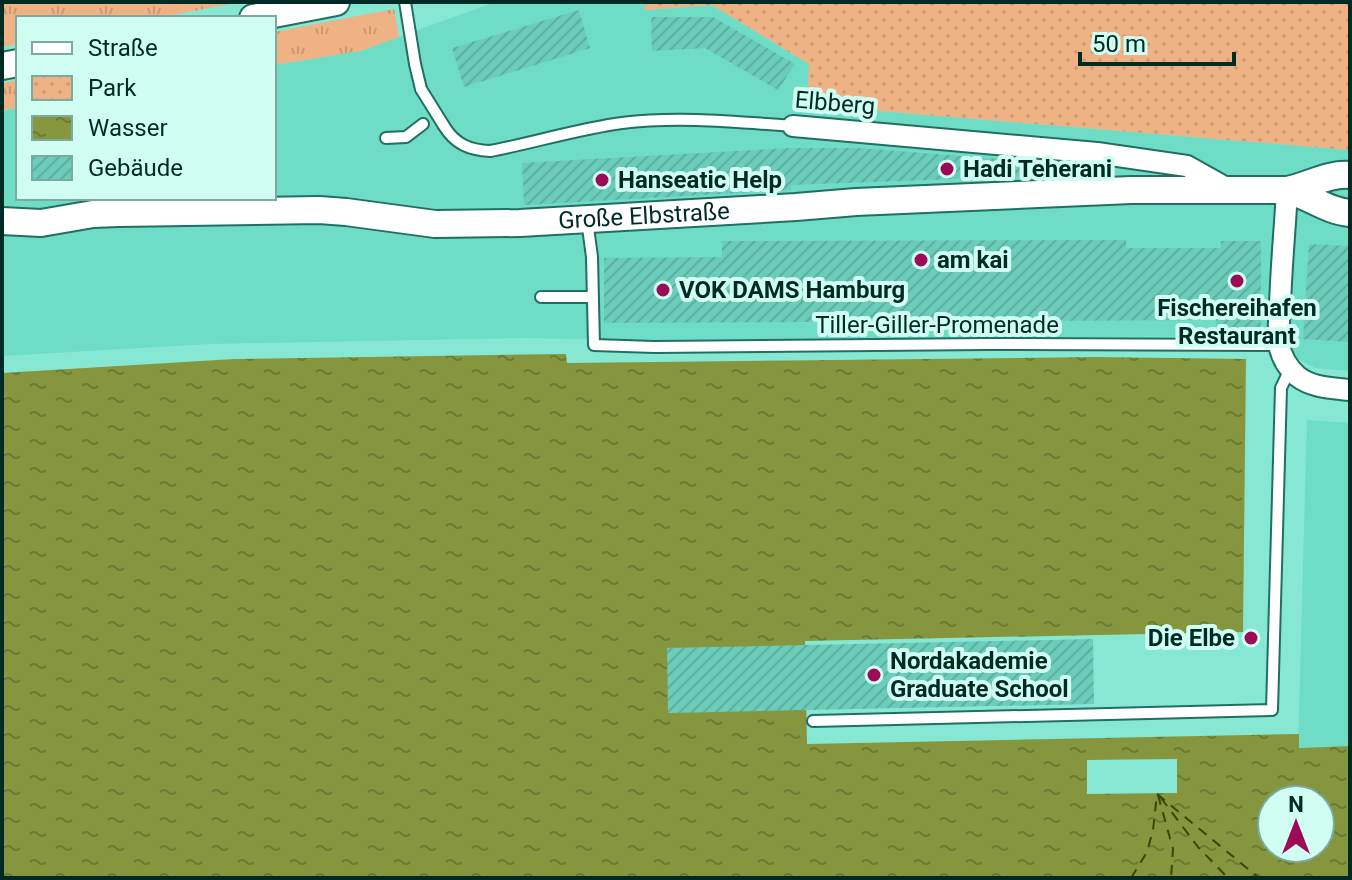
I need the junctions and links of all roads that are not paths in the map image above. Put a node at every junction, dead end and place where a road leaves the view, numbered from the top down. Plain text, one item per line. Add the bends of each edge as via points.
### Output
1 (336, 2) edge
2 (406, 7) edge
3 (263, 16) edge
4 (423, 124) dead end
5 (793, 126) joint
6 (386, 138) dead end
7 (1350, 175) edge
8 (1228, 189) junction
9 (1287, 190) junction
10 (1350, 213) edge
11 (587, 220) junction
12 (2, 221) edge
13 (541, 297) dead end
14 (592, 297) junction
15 (1279, 345) junction
16 (1290, 369) junction
17 (1350, 390) edge
18 (813, 721) dead end

1 - 3 street
2 - 5 lane, Elbberg, bridge via 421,89 451,137 474,150 660,120
4 - 6 lane via 406,137
5 - 8 street, Elbberg via 1187,166
7 - 9 street, Große Elbstraße
8 - 9 street, Große Elbstraße
8 - 11 street, Große Elbstraße via 856,202
9 - 10 street, Große Elbstraße
9 - 15 street
11 - 12 street, Große Elbstraße via 435,224 307,210
11 - 14 lane
13 - 14 lane
14 - 15 lane, Tiller-Giller-Promenade via 594,345
15 - 16 street
16 - 17 street via 1314,385
16 - 18 lane via 1281,388 1272,710

